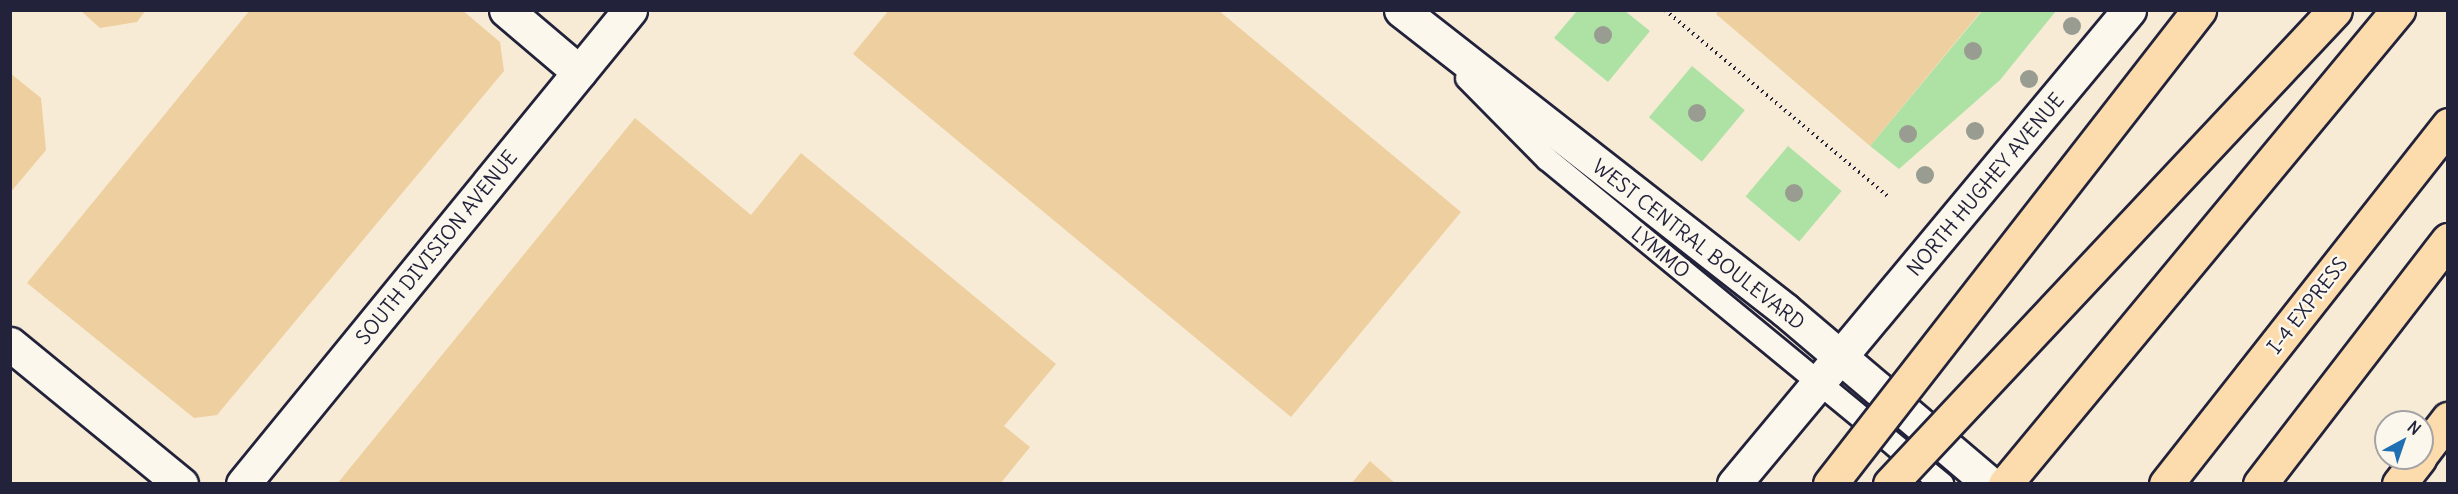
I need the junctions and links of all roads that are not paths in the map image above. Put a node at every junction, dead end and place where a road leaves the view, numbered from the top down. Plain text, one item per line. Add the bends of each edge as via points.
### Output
1 (506, 10) edge
2 (630, 10) edge
3 (1389, 10) edge
4 (1401, 10) edge
5 (2129, 10) edge
6 (2199, 10) edge
7 (2335, 10) edge
8 (2398, 10) edge
9 (579, 72) junction
10 (2448, 125) edge
11 (2448, 240) edge
12 (10, 344) edge
13 (1840, 357) junction
14 (1818, 384) junction
15 (2448, 419) edge
16 (2434, 437) edge
17 (2410, 470) edge
18 (181, 483) edge
19 (243, 483) edge
20 (1734, 483) edge
21 (1830, 483) edge
22 (1890, 483) edge
23 (1942, 483) edge
24 (1990, 483) edge
25 (2005, 483) edge
26 (2166, 483) edge
27 (2260, 483) edge
28 (2400, 483) edge

1 - 9 street
2 - 9 street, SOUTH DIVISION AVENUE
3 - 14 lane, LYMMO via 1447,57 1547,159
4 - 13 street, WEST CENTRAL BOULEVARD
5 - 13 street, NORTH HUGHEY AVENUE
6 - 21 highway, bridge
7 - 22 highway, bridge
8 - 25 highway
9 - 19 street, SOUTH DIVISION AVENUE
10 - 26 highway, I-4 EXPRESS
11 - 27 highway
12 - 18 street
13 - 14 street, NORTH HUGHEY AVENUE
13 - 24 street, WEST CENTRAL BOULEVARD
14 - 20 street, NORTH HUGHEY AVENUE
14 - 23 lane, LYMMO
15 - 16 highway
17 - 28 highway

